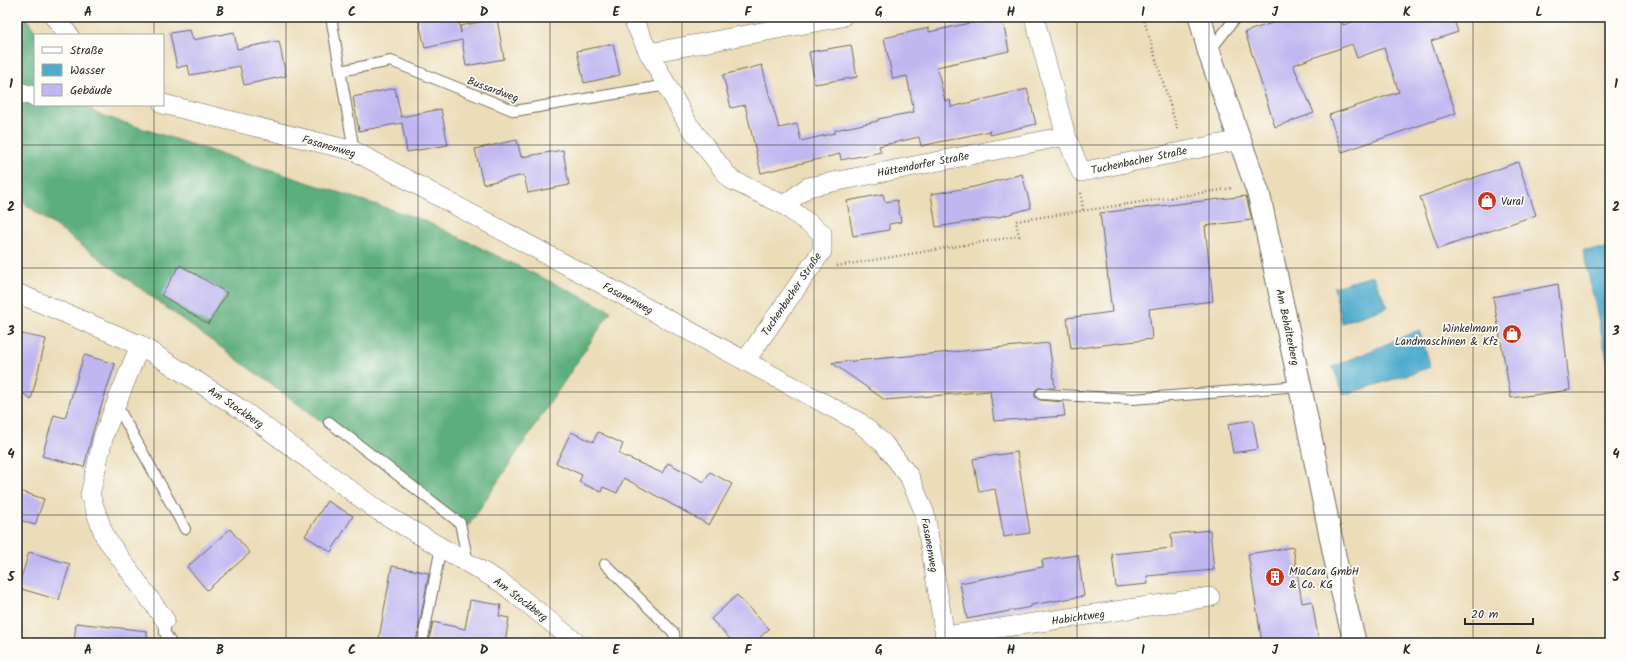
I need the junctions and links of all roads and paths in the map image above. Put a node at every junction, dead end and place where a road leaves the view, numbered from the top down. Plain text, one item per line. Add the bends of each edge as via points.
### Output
1 (54, 17) edge
2 (331, 17) edge
3 (632, 17) edge
4 (842, 17) edge
5 (1034, 17) edge
6 (1143, 17) edge
7 (1200, 17) edge
8 (1236, 17) edge
9 (68, 34) edge
10 (1209, 52) junction
11 (649, 53) junction
12 (340, 71) junction
13 (666, 85) junction
14 (17, 91) edge
15 (34, 97) edge
16 (164, 104) edge
17 (1066, 136) junction
18 (1240, 140) junction
19 (354, 151) junction
20 (1184, 152) junction
21 (1256, 185) junction
22 (1081, 196) dead end
23 (784, 205) junction
24 (1083, 211) junction
25 (819, 256) junction
26 (17, 293) edge
27 (140, 345) junction
28 (746, 360) junction
29 (1300, 386) junction
30 (1041, 394) dead end
31 (116, 404) junction
32 (328, 422) dead end
33 (185, 529) dead end
34 (441, 547) junction
35 (468, 563) junction
36 (605, 564) dead end
37 (1210, 597) dead end
38 (165, 620) joint
39 (945, 640) edge
40 (172, 643) edge
41 (422, 643) edge
42 (577, 643) edge
43 (675, 643) edge
44 (1354, 643) edge

1 - 9 street
2 - 12 lane
3 - 11 street, Tuchenbacher Straße
4 - 11 street
5 - 17 street, Tuchenbacher Straße
6 - 20 path
7 - 10 street, Am Behälterberg
8 - 10 lane
10 - 18 street, Am Behälterberg
11 - 13 street, Tuchenbacher Straße
12 - 13 lane, Bussardweg via 391,61 515,111
12 - 19 lane
13 - 23 street, Tuchenbacher Straße via 688,124 730,179
14 - 15 street
16 - 19 street, Fasanenweg
17 - 20 street, Tuchenbacher Straße via 1081,172
17 - 23 street, Hüttendorfer Straße via 808,187
18 - 20 street, Tuchenbacher Straße
18 - 21 street, Am Behälterberg
19 - 28 street, Fasanenweg
21 - 24 path
21 - 29 street, Am Behälterberg
22 - 24 path
23 - 25 street, Tuchenbacher Straße via 822,233 822,251
24 - 25 path via 1016,222 1019,236 835,267
25 - 28 street, Tuchenbacher Straße
26 - 27 street, Am Stockberg
27 - 31 street
27 - 34 street, Am Stockberg via 242,410 377,510
28 - 39 street, Fasanenweg via 859,422 884,444 909,476 925,514
29 - 30 lane via 1132,399
29 - 44 street, Am Behälterberg
31 - 33 lane
31 - 38 street via 104,434 90,495 105,537
32 - 35 lane via 460,523
34 - 35 street, Am Stockberg
34 - 41 lane
35 - 42 street, Am Stockberg via 502,583
36 - 43 lane via 674,633
37 - 39 street, Habichtweg
38 - 40 lane via 165,632

